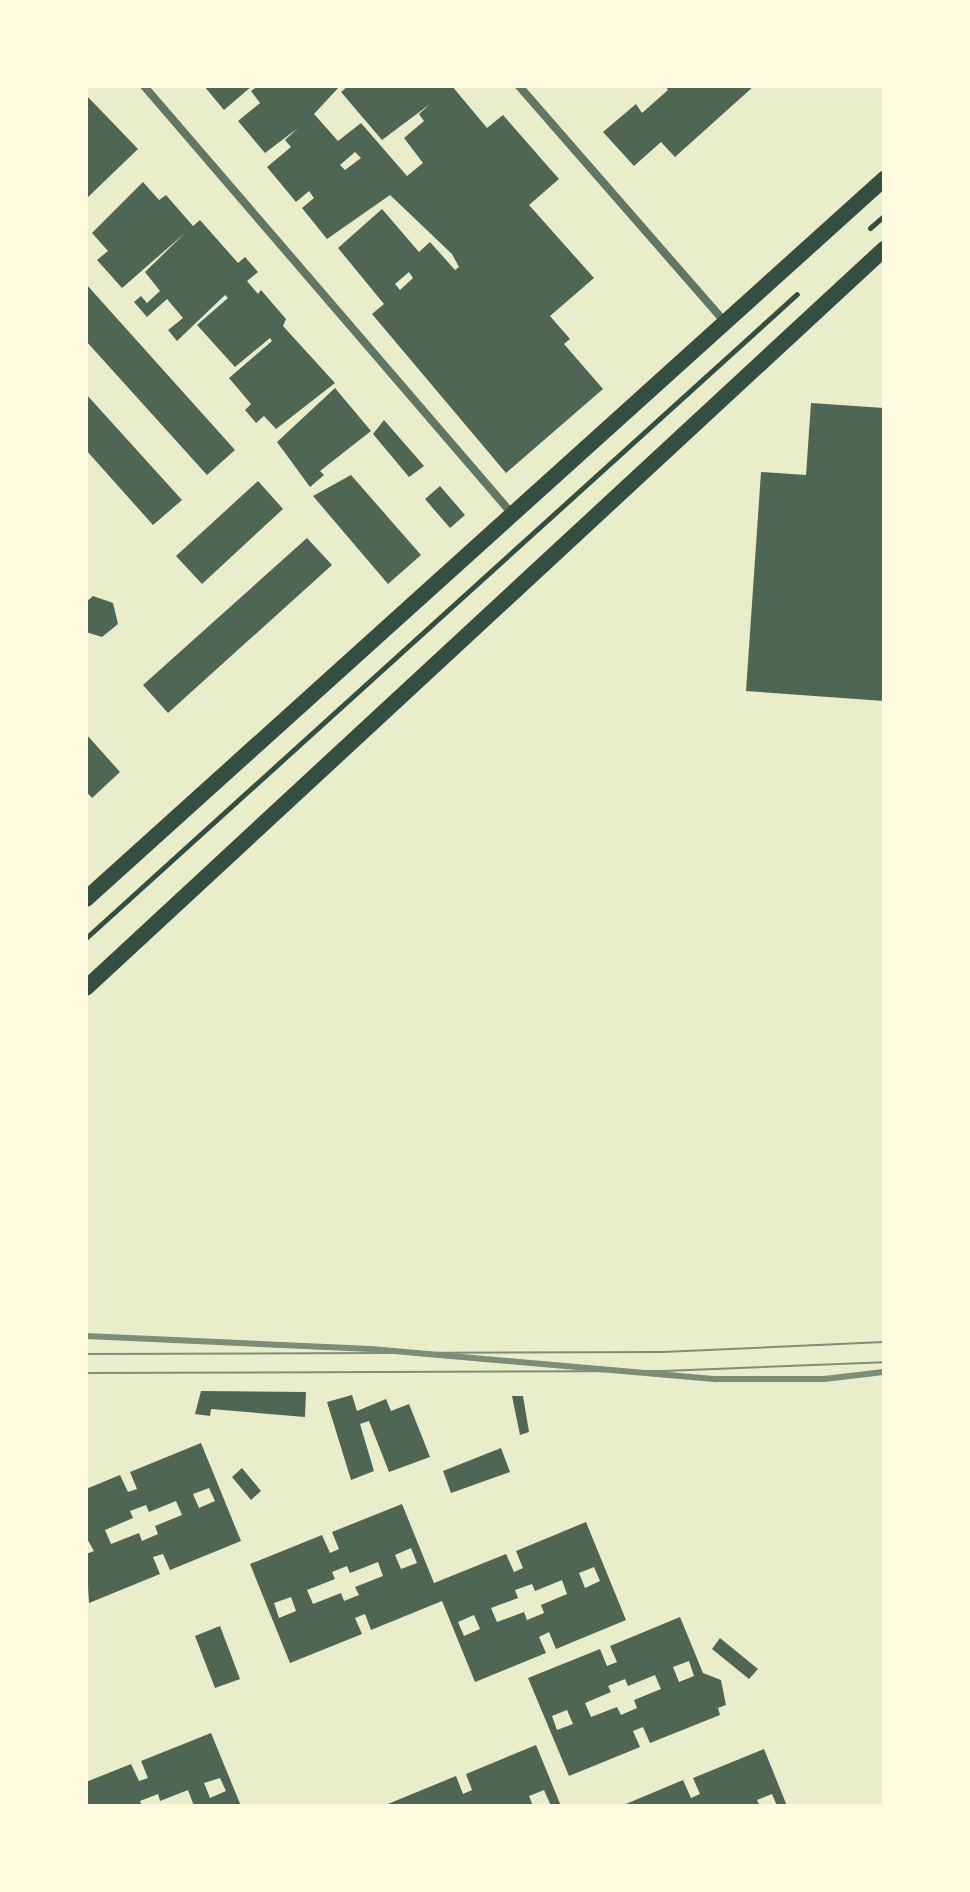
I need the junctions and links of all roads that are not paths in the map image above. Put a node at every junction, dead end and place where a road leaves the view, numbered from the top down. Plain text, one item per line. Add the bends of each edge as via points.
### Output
1 (144, 86) edge
2 (519, 86) edge
3 (884, 179) edge
4 (884, 249) edge
5 (726, 323) junction
6 (514, 517) junction
7 (86, 899) edge
8 (86, 988) edge

1 - 6 street
2 - 5 street
3 - 5 main road
4 - 8 main road
5 - 6 main road
6 - 7 main road

